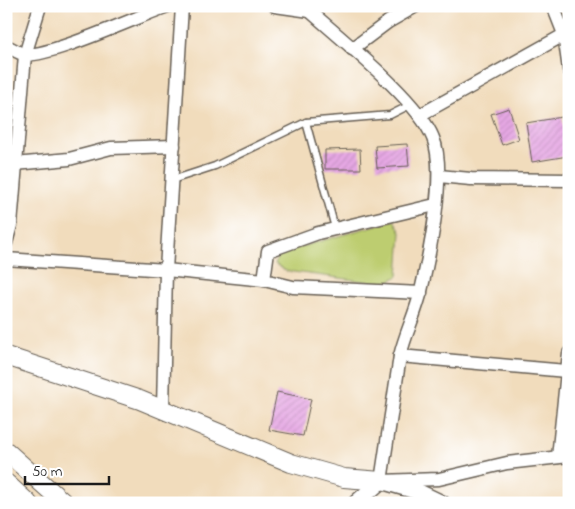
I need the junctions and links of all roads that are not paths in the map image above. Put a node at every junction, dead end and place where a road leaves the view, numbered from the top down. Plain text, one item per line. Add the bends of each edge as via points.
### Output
1 (40, 6) edge
2 (168, 6) edge
3 (182, 6) edge
4 (275, 6) edge
5 (416, 6) edge
6 (553, 6) edge
7 (309, 8) edge
8 (566, 33) edge
9 (6, 46) edge
10 (352, 49) junction
11 (25, 55) junction
12 (569, 70) edge
13 (410, 105) junction
14 (420, 115) junction
15 (306, 122) junction
16 (174, 146) junction
17 (11, 162) edge
18 (439, 176) junction
19 (172, 180) junction
20 (569, 180) edge
21 (435, 205) junction
22 (335, 228) junction
23 (6, 243) edge
24 (6, 260) edge
25 (166, 270) junction
26 (264, 280) junction
27 (421, 293) junction
28 (569, 353) edge
29 (6, 356) edge
30 (400, 356) junction
31 (566, 372) junction
32 (163, 410) junction
33 (6, 451) edge
34 (563, 457) edge
35 (381, 481) junction
36 (6, 483) edge
37 (28, 503) edge
38 (64, 503) edge
39 (356, 503) edge
40 (442, 503) edge

1 - 11 street
2 - 11 street via 72,45
3 - 16 street
4 - 7 street
5 - 10 street
6 - 8 street
7 - 10 street
8 - 12 street
8 - 14 street
9 - 11 street
10 - 13 street
11 - 17 street
13 - 14 street
13 - 15 lane via 390,115
14 - 18 street via 434,138
15 - 19 lane via 215,166
15 - 22 lane
16 - 17 street via 111,148 69,159
16 - 19 street
17 - 23 street via 11,225
18 - 20 street
18 - 21 street
19 - 25 street
21 - 22 street
21 - 27 street
22 - 26 street via 268,252
24 - 25 street
25 - 26 street
25 - 32 street
26 - 27 street via 293,288
27 - 30 street
28 - 31 street
29 - 32 main road
30 - 31 street
30 - 35 street
31 - 34 street
32 - 35 main road via 291,463 344,478
33 - 38 main road
34 - 35 street via 507,463 439,479
35 - 39 street
35 - 40 street via 419,492
36 - 37 main road

